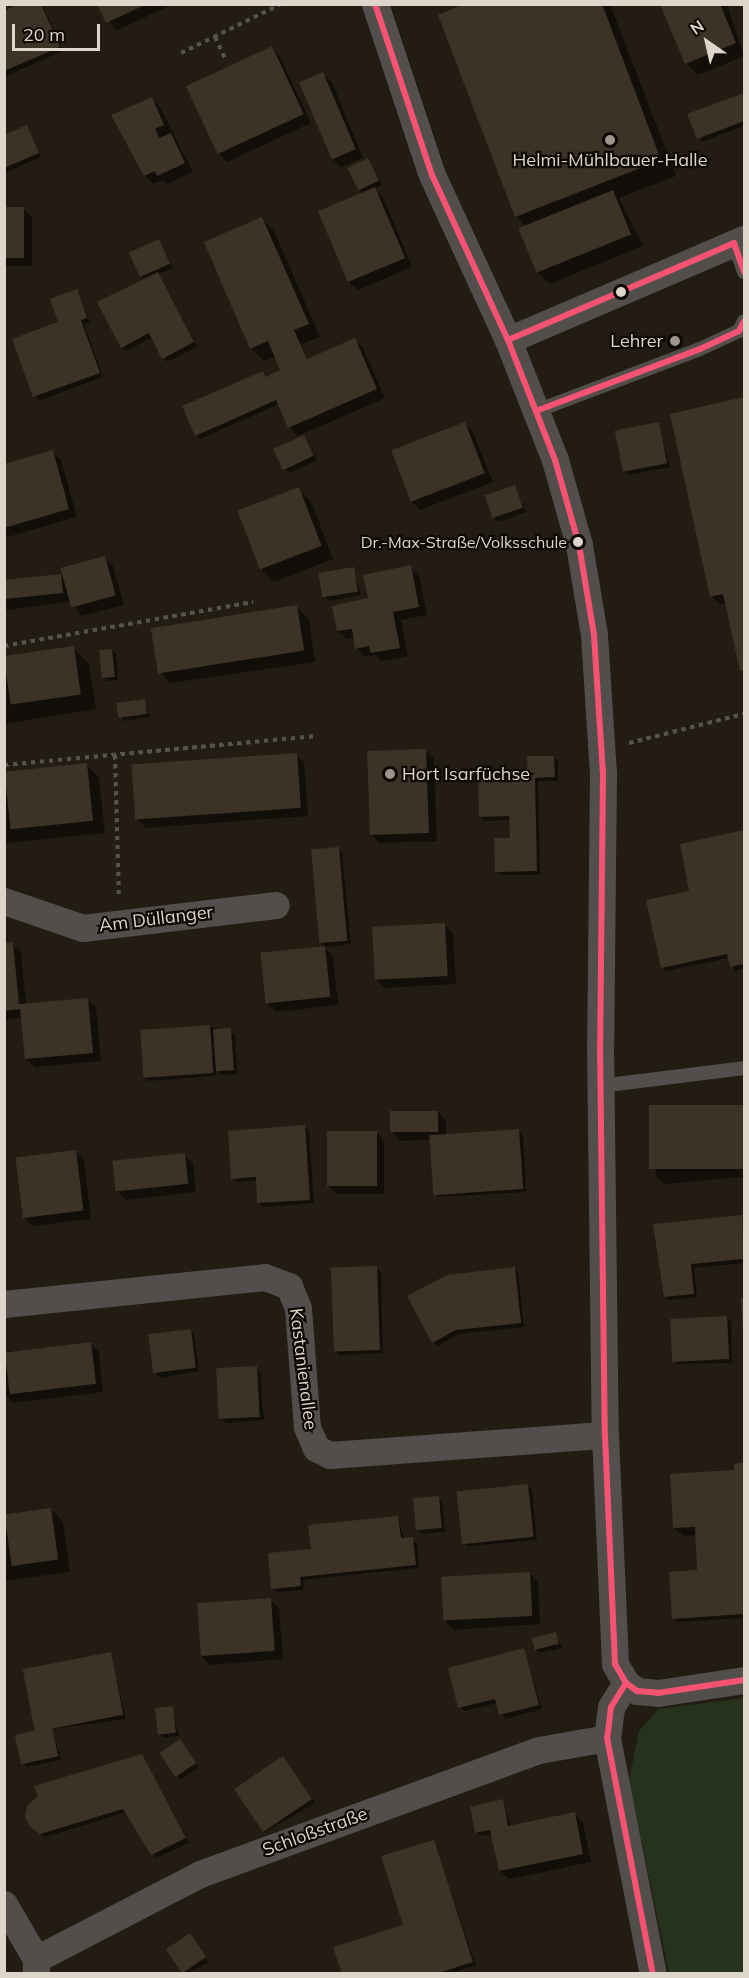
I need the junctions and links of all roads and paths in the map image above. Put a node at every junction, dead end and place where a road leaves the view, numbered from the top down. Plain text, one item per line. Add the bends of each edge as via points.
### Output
1 (281, 4) edge
2 (375, 4) edge
3 (214, 37) junction
4 (181, 53) dead end
5 (226, 61) dead end
6 (739, 241) edge
7 (744, 272) edge
8 (744, 321) edge
9 (508, 340) junction
10 (536, 411) junction
11 (253, 602) dead end
12 (4, 646) edge
13 (744, 714) edge
14 (314, 736) dead end
15 (602, 750) junction
16 (115, 755) junction
17 (4, 765) edge
18 (4, 901) edge
19 (276, 905) dead end
20 (120, 924) junction
21 (744, 1068) edge
22 (600, 1086) junction
23 (4, 1304) edge
24 (605, 1435) junction
25 (744, 1680) edge
26 (626, 1683) junction
27 (607, 1737) junction
28 (4, 1904) edge
29 (36, 1966) edge
30 (653, 1974) edge

1 - 3 path
2 - 9 street via 432,175
3 - 4 path
3 - 5 path
6 - 7 lane
6 - 9 street
8 - 10 lane via 739,331 700,349
9 - 10 street
10 - 15 street via 555,460 579,545 594,635
11 - 12 path
13 - 15 path
14 - 16 path
15 - 22 street
16 - 17 path
16 - 20 path
18 - 20 street, Am Düllanger via 83,928
19 - 20 street, Am Düllanger
21 - 22 lane
22 - 24 street
23 - 24 street, Kastanienallee via 265,1277 289,1286 298,1308 307,1427 316,1448 330,1455
24 - 26 street via 615,1664
25 - 26 street via 658,1693 637,1691
26 - 27 street via 611,1707
27 - 29 street, Schloßstraße via 539,1750 200,1874
27 - 30 street
28 - 29 street

